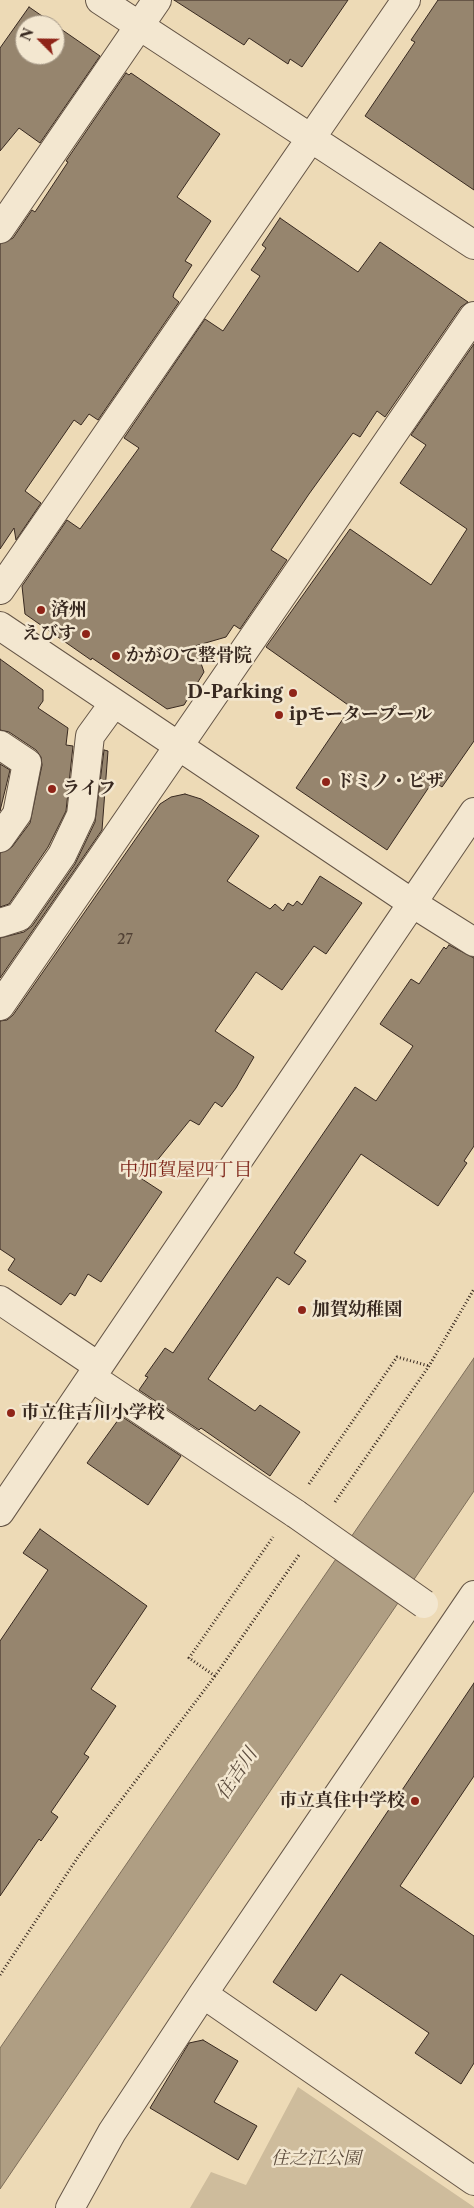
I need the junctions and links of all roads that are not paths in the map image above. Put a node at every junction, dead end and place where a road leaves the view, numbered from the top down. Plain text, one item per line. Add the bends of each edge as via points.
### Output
1 (100, 0) edge
2 (157, 0) edge
3 (406, 0) edge
4 (139, 25) junction
5 (311, 138) junction
6 (0, 229) edge
7 (474, 245) edge
8 (474, 316) edge
9 (0, 590) edge
10 (0, 626) edge
11 (114, 703) junction
12 (0, 746) edge
13 (178, 746) junction
14 (474, 812) edge
15 (0, 838) edge
16 (412, 903) junction
17 (0, 923) edge
18 (474, 942) edge
19 (0, 1006) edge
20 (0, 1300) edge
21 (94, 1372) junction
22 (0, 1512) edge
23 (474, 1595) edge
24 (432, 1609) dead end
25 (203, 1994) junction
26 (474, 2181) edge
27 (70, 2208) edge

1 - 4 street
2 - 4 street
3 - 5 street
4 - 5 street
4 - 6 street
5 - 7 street
5 - 9 street
8 - 13 street
10 - 11 street
11 - 13 street
11 - 17 street via 90,736 81,816 62,855 19,917
12 - 15 street via 27,763 17,814
13 - 16 street
13 - 19 street
14 - 16 street
16 - 18 street
16 - 21 street
20 - 21 street
21 - 22 street
21 - 24 street, bridge
23 - 25 street
25 - 26 street
25 - 27 street via 112,2132

